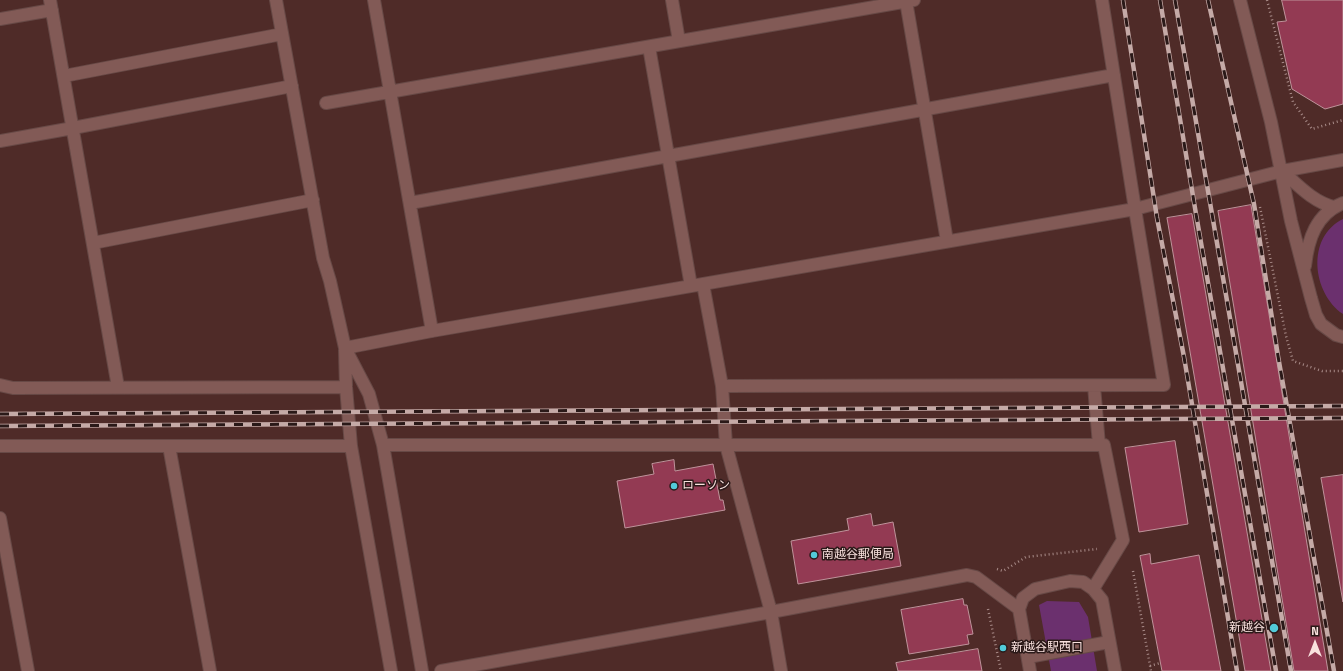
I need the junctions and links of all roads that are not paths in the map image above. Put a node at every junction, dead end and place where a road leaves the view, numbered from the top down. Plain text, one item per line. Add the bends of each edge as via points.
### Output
1 (276, 0) edge
2 (374, 0) edge
3 (672, 0) edge
4 (1102, 0) edge
5 (1240, 0) edge
6 (910, 1) edge
7 (51, 5) edge
8 (0, 20) edge
9 (282, 34) junction
10 (678, 41) junction
11 (649, 46) junction
12 (1114, 75) junction
13 (64, 76) junction
14 (292, 86) junction
15 (390, 92) junction
16 (326, 103) dead end
17 (924, 109) junction
18 (73, 128) junction
19 (0, 141) edge
20 (668, 156) junction
21 (1343, 160) edge
22 (1282, 171) junction
23 (312, 200) junction
24 (410, 203) junction
25 (1338, 205) edge
26 (1135, 209) junction
27 (947, 241) junction
28 (93, 243) junction
29 (1304, 274) junction
30 (703, 284) junction
31 (690, 286) junction
32 (432, 331) junction
33 (1343, 337) edge
34 (345, 348) junction
35 (0, 385) edge
36 (722, 386) junction
37 (1094, 386) junction
38 (118, 387) junction
39 (346, 387) junction
40 (726, 444) junction
41 (1099, 444) junction
42 (383, 445) junction
43 (0, 446) edge
44 (169, 446) junction
45 (351, 446) junction
46 (0, 518) edge
47 (5, 571) edge
48 (1093, 589) junction
49 (1019, 609) junction
50 (771, 612) junction
51 (1109, 642) junction
52 (1028, 657) junction
53 (28, 671) edge
54 (210, 671) edge
55 (391, 671) edge
56 (422, 671) edge
57 (441, 671) edge
58 (781, 671) edge
59 (1030, 671) edge
60 (1115, 671) edge

1 - 9 street
2 - 15 street
3 - 10 street
4 - 12 street
5 - 22 street
6 - 10 street
6 - 17 street
7 - 8 street
7 - 13 street
9 - 13 street
9 - 14 street
10 - 11 street
11 - 15 street
11 - 20 street
12 - 17 street
12 - 26 street
13 - 18 street
14 - 18 street
14 - 23 street
15 - 16 street
15 - 24 street
17 - 20 street
17 - 27 street
18 - 19 street
18 - 28 street
20 - 24 street
20 - 31 street
21 - 22 street
22 - 25 street via 1323,204
22 - 26 street
22 - 29 street
23 - 28 street
23 - 34 street
24 - 32 street
25 - 29 street via 1318,222 1310,237
26 - 27 street
26 - 37 street via 1164,385
27 - 30 street
28 - 38 street
29 - 33 street via 1321,324
30 - 31 street
30 - 36 street
31 - 32 street
32 - 34 street
34 - 39 street
34 - 42 street via 370,394
35 - 38 street via 13,388
36 - 37 street
36 - 40 street
37 - 41 street
38 - 39 street
39 - 45 street
40 - 41 street
40 - 42 street
40 - 50 street
41 - 48 street via 1104,444 1123,540
42 - 56 street
43 - 44 street
44 - 45 street
44 - 54 street
45 - 55 street
46 - 47 street
47 - 53 street
48 - 49 street via 1083,582 1070,581 1035,589 1023,598
48 - 51 street via 1102,600
49 - 50 street via 976,577 967,575
49 - 52 street
50 - 57 street
50 - 58 street
51 - 52 street
51 - 60 street
52 - 59 street

